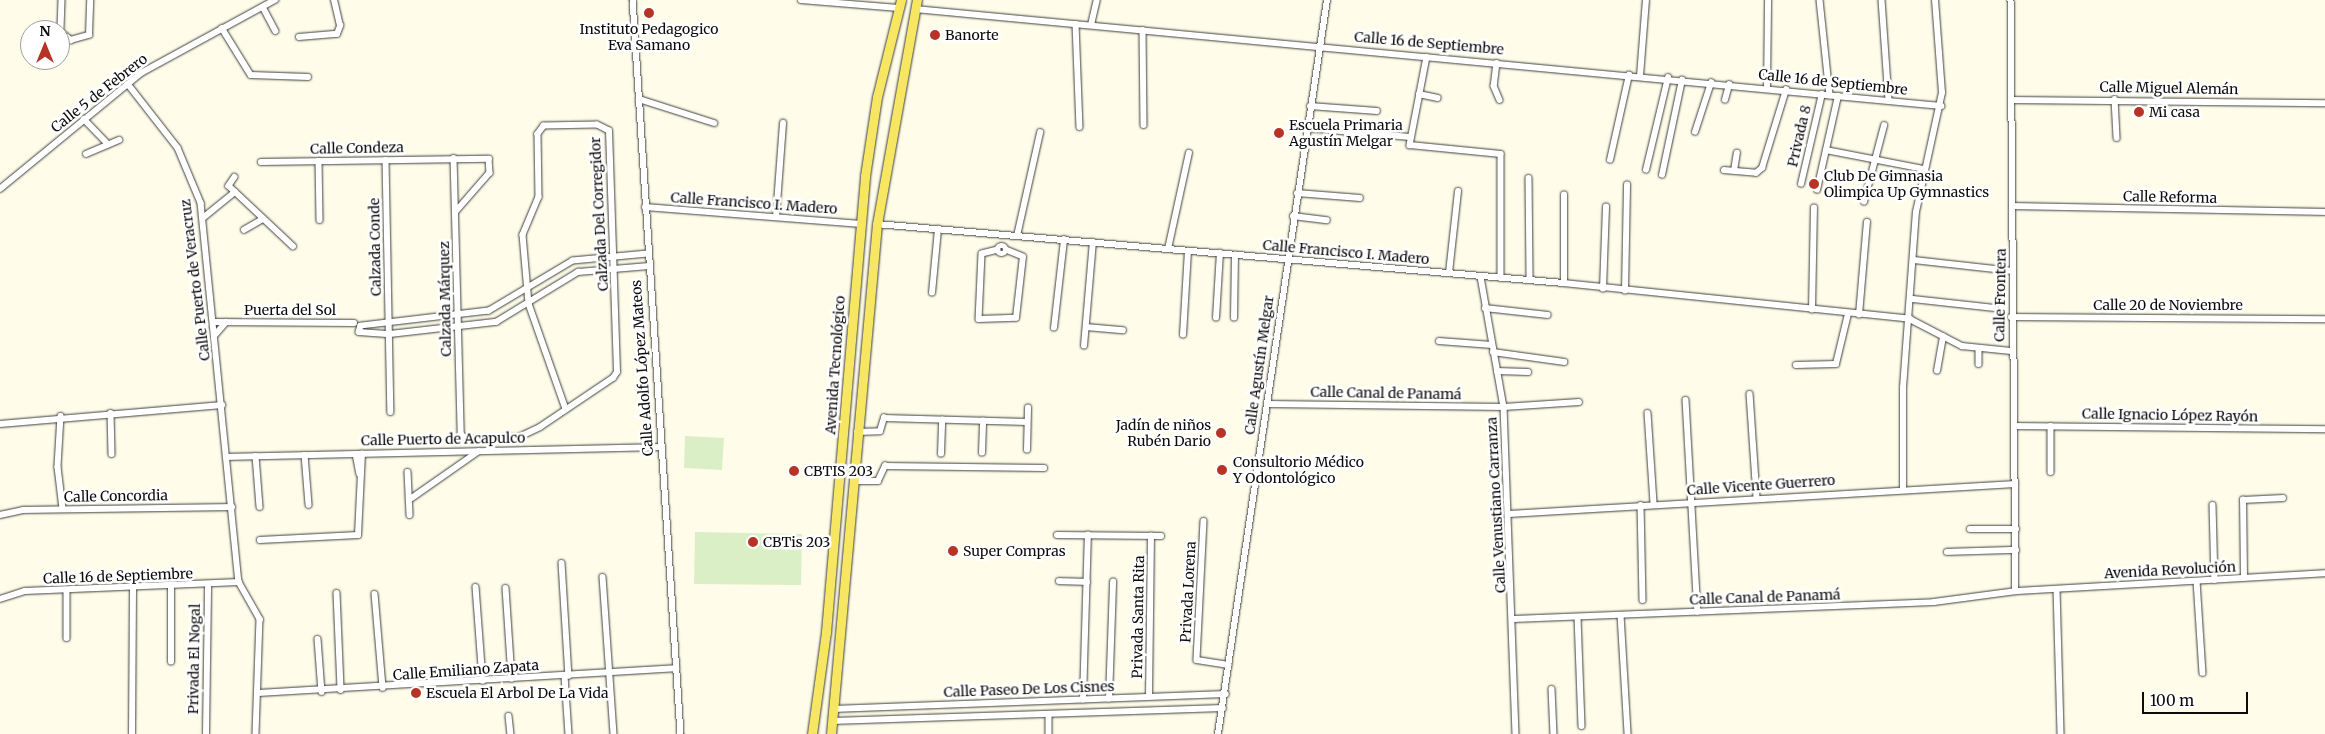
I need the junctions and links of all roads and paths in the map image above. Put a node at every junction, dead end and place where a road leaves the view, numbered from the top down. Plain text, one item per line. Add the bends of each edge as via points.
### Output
1 (62, 0) edge
2 (90, 0) edge
3 (275, 0) edge
4 (334, 0) edge
5 (633, 0) edge
6 (801, 0) edge
7 (1097, 0) edge
8 (1327, 0) edge
9 (1646, 0) edge
10 (1768, 0) edge
11 (1820, 0) edge
12 (1882, 0) edge
13 (1935, 0) edge
14 (2011, 0) edge
15 (900, 4) edge
16 (916, 5) edge
17 (263, 7) junction
18 (1076, 24) junction
19 (1091, 25) junction
20 (222, 28) junction
21 (1143, 30) junction
22 (276, 31) dead end
23 (892, 36) junction
24 (299, 37) dead end
25 (909, 39) junction
26 (1320, 45) junction
27 (1428, 57) junction
28 (1497, 63) junction
29 (1629, 75) junction
30 (1640, 76) junction
31 (308, 77) dead end
32 (1668, 78) junction
33 (1682, 80) junction
34 (1711, 83) junction
35 (128, 84) junction
36 (1729, 85) junction
37 (1767, 88) junction
38 (1786, 90) junction
39 (1419, 94) junction
40 (1822, 94) junction
41 (1830, 95) junction
42 (1838, 96) junction
43 (1438, 98) dead end
44 (639, 99) junction
45 (1500, 100) dead end
46 (1724, 100) dead end
47 (1889, 100) junction
48 (2013, 100) junction
49 (2115, 100) junction
50 (2325, 103) edge
51 (1310, 106) junction
52 (1941, 106) junction
53 (1377, 111) dead end
54 (84, 119) junction
55 (714, 123) dead end
56 (783, 123) dead end
57 (1144, 125) dead end
58 (1884, 126) dead end
59 (1080, 127) dead end
60 (1307, 128) junction
61 (1695, 132) dead end
62 (1040, 133) dead end
63 (1410, 137) junction
64 (2116, 138) dead end
65 (119, 140) dead end
66 (108, 144) junction
67 (1826, 150) junction
68 (1190, 153) dead end
69 (1737, 153) dead end
70 (86, 154) dead end
71 (454, 158) junction
72 (386, 160) junction
73 (1610, 160) dead end
74 (1874, 160) junction
75 (319, 161) junction
76 (261, 162) dead end
77 (1924, 169) junction
78 (1646, 170) dead end
79 (1724, 170) dead end
80 (1734, 171) junction
81 (1662, 175) dead end
82 (235, 177) dead end
83 (1529, 178) dead end
84 (1801, 184) dead end
85 (1627, 185) dead end
86 (0, 189) edge
87 (1817, 190) dead end
88 (1458, 191) dead end
89 (235, 192) junction
90 (1297, 193) junction
91 (1564, 195) dead end
92 (1360, 198) dead end
93 (1864, 202) dead end
94 (2014, 206) junction
95 (1606, 207) dead end
96 (645, 208) junction
97 (1814, 208) dead end
98 (456, 212) junction
99 (2325, 212) edge
100 (1293, 216) junction
101 (776, 217) junction
102 (203, 218) junction
103 (263, 219) junction
104 (320, 220) dead end
105 (1326, 220) dead end
106 (1867, 222) dead end
107 (861, 224) junction
108 (877, 224) junction
109 (938, 229) junction
110 (244, 230) dead end
111 (1006, 235) junction
112 (1016, 236) junction
113 (1064, 240) junction
114 (1093, 242) junction
115 (293, 246) dead end
116 (1003, 249) junction
117 (1168, 249) junction
118 (1188, 251) junction
119 (648, 254) junction
120 (1220, 254) junction
121 (1235, 255) junction
122 (616, 256) junction
123 (1286, 259) junction
124 (1914, 260) junction
125 (649, 266) junction
126 (616, 269) junction
127 (2012, 271) junction
128 (1449, 273) junction
129 (1482, 276) junction
130 (1501, 278) junction
131 (1530, 280) junction
132 (1564, 283) junction
133 (528, 289) junction
134 (1603, 289) junction
135 (1625, 291) junction
136 (932, 293) dead end
137 (1913, 299) junction
138 (529, 304) junction
139 (1485, 308) junction
140 (1995, 308) dead end
141 (1812, 310) junction
142 (1848, 314) junction
143 (1548, 315) dead end
144 (1858, 315) junction
145 (458, 316) junction
146 (2011, 317) junction
147 (1216, 318) dead end
148 (1234, 318) dead end
149 (1910, 319) junction
150 (2325, 319) edge
151 (213, 322) junction
152 (226, 322) junction
153 (354, 323) dead end
154 (390, 323) junction
155 (458, 327) junction
156 (1086, 327) junction
157 (1054, 328) dead end
158 (1123, 330) dead end
159 (851, 333) junction
160 (390, 334) junction
161 (867, 334) junction
162 (1184, 335) dead end
163 (214, 336) junction
164 (1943, 337) junction
165 (1439, 341) dead end
166 (1492, 345) junction
167 (1084, 346) dead end
168 (1979, 349) junction
169 (2011, 351) junction
170 (1493, 352) junction
171 (1564, 362) dead end
172 (1979, 364) dead end
173 (1796, 365) dead end
174 (1937, 370) dead end
175 (1498, 371) junction
176 (1528, 372) dead end
177 (1750, 394) dead end
178 (1686, 400) dead end
179 (1579, 402) dead end
180 (1268, 404) junction
181 (222, 405) junction
182 (1504, 407) junction
183 (1028, 408) dead end
184 (566, 409) junction
185 (391, 412) dead end
186 (111, 413) junction
187 (1648, 413) dead end
188 (61, 416) junction
189 (942, 420) junction
190 (982, 421) junction
191 (1028, 422) junction
192 (0, 424) edge
193 (2015, 426) junction
194 (2051, 426) junction
195 (2325, 429) edge
196 (857, 432) junction
197 (463, 438) joint
198 (660, 447) junction
199 (1027, 450) dead end
200 (479, 451) junction
201 (982, 453) dead end
202 (112, 454) dead end
203 (359, 454) junction
204 (941, 454) dead end
205 (305, 455) junction
206 (256, 456) junction
207 (227, 457) junction
208 (1044, 468) dead end
209 (408, 472) dead end
210 (2051, 472) dead end
211 (854, 481) junction
212 (2015, 484) junction
213 (1903, 488) junction
214 (1757, 498) junction
215 (2283, 498) dead end
216 (409, 500) junction
217 (1694, 501) junction
218 (1654, 504) junction
219 (309, 505) dead end
220 (1641, 505) junction
221 (2213, 505) dead end
222 (232, 507) junction
223 (260, 507) dead end
224 (63, 509) junction
225 (0, 514) edge
226 (1509, 514) junction
227 (410, 515) dead end
228 (1204, 521) dead end
229 (1970, 529) dead end
230 (2016, 529) junction
231 (1057, 535) dead end
232 (1088, 535) junction
233 (1151, 536) junction
234 (1161, 536) dead end
235 (260, 540) dead end
236 (2016, 550) junction
237 (1947, 552) dead end
238 (562, 563) dead end
239 (2325, 573) edge
240 (603, 577) dead end
241 (2244, 578) junction
242 (2215, 580) junction
243 (1059, 581) dead end
244 (2197, 581) junction
245 (239, 582) junction
246 (1086, 582) junction
247 (1113, 582) dead end
248 (208, 585) junction
249 (171, 586) junction
250 (133, 587) junction
251 (476, 587) dead end
252 (506, 588) dead end
253 (2057, 589) junction
254 (67, 590) junction
255 (2016, 591) junction
256 (337, 593) dead end
257 (375, 594) dead end
258 (0, 599) edge
259 (1643, 600) dead end
260 (1698, 612) junction
261 (1622, 615) junction
262 (1578, 617) junction
263 (1514, 619) junction
264 (67, 638) dead end
265 (318, 639) dead end
266 (171, 662) dead end
267 (1229, 666) junction
268 (676, 668) junction
269 (820, 672) junction
270 (2203, 672) dead end
271 (611, 674) junction
272 (837, 674) junction
273 (567, 676) junction
274 (512, 678) junction
275 (483, 681) junction
276 (383, 688) junction
277 (1552, 688) dead end
278 (341, 690) junction
279 (322, 692) junction
280 (257, 693) junction
281 (1226, 694) junction
282 (1149, 697) junction
283 (1109, 699) junction
284 (1083, 700) junction
285 (879, 708) junction
286 (1223, 708) junction
287 (833, 709) junction
288 (1048, 714) junction
289 (509, 716) dead end
290 (879, 719) junction
291 (832, 721) junction
292 (1582, 726) dead end
293 (132, 734) edge
294 (206, 734) edge
295 (256, 734) edge
296 (511, 734) edge
297 (569, 734) edge
298 (614, 734) edge
299 (681, 734) edge
300 (812, 734) edge
301 (831, 734) edge
302 (1049, 734) edge
303 (1218, 734) edge
304 (1516, 734) edge
305 (1554, 734) edge
306 (1628, 734) edge
307 (2061, 734) edge

1 - 2 street via 62,35 83,40 90,32
3 - 17 street, Calle 5 de Febrero
4 - 24 street via 340,26 337,34
5 - 44 street, Calle Adolfo López Mateos
6 - 15 street
7 - 19 street
8 - 26 street, Calle Agustín Melgar
9 - 30 street
10 - 37 street
11 - 41 street
12 - 47 street
13 - 52 street
14 - 48 street, Calle Frontera
15 - 23 main road, Avenida Tecnológico
16 - 18 street, Calle 16 de Septiembre
16 - 25 main road, Avenida Tecnológico
17 - 20 street, Calle 5 de Febrero
17 - 22 street
18 - 19 street, Calle 16 de Septiembre
18 - 59 street
19 - 21 street, Calle 16 de Septiembre
20 - 31 street via 251,75
20 - 35 street, Calle 5 de Febrero
21 - 26 street, Calle 16 de Septiembre
21 - 57 street
23 - 25 main road
23 - 107 main road, Avenida Tecnológico via 877,97
25 - 108 main road, Avenida Tecnológico
26 - 27 street, Calle 16 de Septiembre
26 - 51 street, Calle Agustín Melgar
27 - 28 street, Calle 16 de Septiembre
27 - 39 street
28 - 29 street, Calle 16 de Septiembre
28 - 45 street via 1494,86
29 - 30 street, Calle 16 de Septiembre
29 - 73 street
30 - 32 street, Calle 16 de Septiembre
32 - 33 street, Calle 16 de Septiembre
32 - 78 street
33 - 34 street, Calle 16 de Septiembre
33 - 81 street
34 - 36 street, Calle 16 de Septiembre
34 - 61 street
35 - 54 street, Calle 5 de Febrero
35 - 102 street, Calle Puerto de Veracruz via 181,153 194,180
36 - 37 street, Calle 16 de Septiembre
36 - 46 street
37 - 38 street, Calle 16 de Septiembre
38 - 40 street, Calle 16 de Septiembre
38 - 80 street via 1762,168 1756,173
39 - 43 street
39 - 63 street
40 - 41 street, Calle 16 de Septiembre
40 - 84 street, Privada 8
41 - 42 street, Calle 16 de Septiembre
42 - 47 street, Calle 16 de Septiembre
42 - 67 street
44 - 55 street
44 - 96 street, Calle Adolfo López Mateos
47 - 52 street, Calle 16 de Septiembre
48 - 49 street, Calle Miguel Alemán
48 - 94 street, Calle Frontera
49 - 50 street, Calle Miguel Alemán
49 - 64 street
51 - 53 street
51 - 60 street, Calle Agustín Melgar
52 - 77 street
54 - 66 street
54 - 86 street, Calle 5 de Febrero
56 - 101 street
58 - 74 street
60 - 63 street
60 - 90 street, Calle Agustín Melgar
62 - 112 street
63 - 130 street via 1411,146 1501,154
65 - 66 street
66 - 70 street
67 - 74 street
67 - 87 street
68 - 117 street
69 - 80 street
71 - 72 street, Calle Condeza
71 - 98 street, Calzada Márquez
71 - 98 street, Calle Condeza via 487,158 492,163 490,173
72 - 75 street, Calle Condeza
72 - 154 street, Calzada Conde
74 - 77 street
74 - 93 street
75 - 76 street, Calle Condeza
75 - 104 street
77 - 124 street
79 - 80 street
82 - 89 street via 229,186
83 - 131 street
85 - 135 street
88 - 128 street
89 - 102 street
89 - 103 street
90 - 92 street
90 - 100 street, Calle Agustín Melgar
91 - 132 street
94 - 99 street, Calle Reforma
94 - 127 street, Calle Frontera
95 - 134 street
96 - 101 street, Calle Francisco I. Madero
96 - 119 street, Calle Adolfo López Mateos
97 - 141 street
98 - 145 street, Calzada Márquez
100 - 105 street
100 - 123 street, Calle Agustín Melgar
101 - 107 street, Calle Francisco I. Madero
102 - 151 street, Calle Puerto de Veracruz
103 - 110 street
103 - 115 street
106 - 144 street
107 - 159 main road, Avenida Tecnológico
108 - 109 street, Calle Francisco I. Madero
108 - 161 main road, Avenida Tecnológico
109 - 111 street, Calle Francisco I. Madero
109 - 136 street
111 - 112 street, Calle Francisco I. Madero
111 - 116 street
112 - 113 street, Calle Francisco I. Madero
113 - 114 street, Calle Francisco I. Madero
113 - 157 street
114 - 117 street, Calle Francisco I. Madero
114 - 156 street
116 - 116 street via 982,254 976,315 979,319 1014,321 1022,255
117 - 118 street, Calle Francisco I. Madero
118 - 120 street, Calle Francisco I. Madero
118 - 162 street
119 - 122 street
119 - 125 street, Calle Adolfo López Mateos
120 - 121 street, Calle Francisco I. Madero
120 - 147 street
121 - 123 street, Calle Francisco I. Madero
121 - 148 street
122 - 126 street, Calzada Del Corregidor
122 - 133 street via 573,261
122 - 133 street, Calzada Del Corregidor via 609,132 597,124 544,126 538,134 540,197 523,235
123 - 128 street, Calle Francisco I. Madero
123 - 180 street, Calle Agustín Melgar
124 - 127 street
124 - 137 street
125 - 126 street
125 - 198 street, Calle Adolfo López Mateos
126 - 138 street via 578,272
126 - 184 street, Calzada Del Corregidor via 617,372
127 - 146 street, Calle Frontera
128 - 129 street, Calle Francisco I. Madero
129 - 130 street, Calle Francisco I. Madero
129 - 139 street, Calle Venustiano Carranza
130 - 131 street, Calle Francisco I. Madero
131 - 132 street, Calle Francisco I. Madero
132 - 134 street, Calle Francisco I. Madero
133 - 138 street, Calzada Del Corregidor
133 - 145 street via 498,308
134 - 135 street, Calle Francisco I. Madero
135 - 141 street, Calle Francisco I. Madero
137 - 140 street
137 - 149 street
138 - 155 street via 496,322
138 - 184 street, Calzada Del Corregidor
139 - 143 street
139 - 166 street, Calle Venustiano Carranza
141 - 142 street, Calle Francisco I. Madero
142 - 144 street, Calle Francisco I. Madero
142 - 173 street via 1836,364
144 - 149 street, Calle Francisco I. Madero
145 - 154 street
145 - 155 street, Calzada Márquez
146 - 150 street, Calle 20 de Noviembre
146 - 169 street, Calle Frontera
149 - 164 street, Calle Francisco I. Madero
149 - 213 street via 1903,388
151 - 152 street, Puerta del Sol
151 - 163 street, Calle Puerto de Veracruz
152 - 153 street, Puerta del Sol
152 - 163 street, Puerta del Sol
154 - 160 street, Calzada Conde
154 - 160 street via 358,330 363,335
155 - 160 street
155 - 197 street, Calzada Márquez
156 - 158 street
156 - 167 street
159 - 161 main road
159 - 269 main road, Avenida Tecnológico
160 - 185 street, Calzada Conde
161 - 196 main road, Avenida Tecnológico
163 - 181 street, Calle Puerto de Veracruz
164 - 168 street, Calle Francisco I. Madero
164 - 174 street
165 - 166 street
166 - 170 street, Calle Venustiano Carranza
168 - 169 street, Calle Francisco I. Madero
168 - 172 street
169 - 193 street, Calle Frontera
170 - 171 street
170 - 175 street, Calle Venustiano Carranza
175 - 176 street
175 - 182 street, Calle Venustiano Carranza
177 - 214 street
178 - 217 street
179 - 182 street, Calle Canal de Panamá
180 - 182 street, Calle Canal de Panamá
180 - 267 street, Calle Agustín Melgar
181 - 186 street
181 - 207 street, Calle Puerto de Veracruz
182 - 226 street, Calle Venustiano Carranza
183 - 191 street
184 - 197 street, Calzada Del Corregidor via 519,437
186 - 188 street
186 - 202 street
187 - 218 street
188 - 192 street
188 - 224 street via 58,467
189 - 190 street
189 - 196 street via 884,418 880,431
189 - 204 street
190 - 191 street
190 - 201 street
191 - 199 street
193 - 194 street, Calle Ignacio López Rayón
193 - 212 street, Calle Frontera
194 - 195 street, Calle Ignacio López Rayón
194 - 210 street
196 - 211 main road, Avenida Tecnológico
198 - 200 street, Calle Puerto de Acapulco
198 - 268 street, Calle Adolfo López Mateos
200 - 203 street, Calle Puerto de Acapulco
200 - 216 street
203 - 205 street, Calle Puerto de Acapulco
203 - 235 street via 358,535
205 - 206 street, Calle Puerto de Acapulco
205 - 219 street
206 - 207 street, Calle Puerto de Acapulco
206 - 223 street
207 - 222 street, Calle Puerto de Veracruz
208 - 211 street via 885,466 878,481
209 - 216 street
211 - 272 main road, Avenida Tecnológico
212 - 213 street, Calle Vicente Guerrero
212 - 230 street, Calle Frontera
213 - 214 street, Calle Vicente Guerrero
214 - 217 street, Calle Vicente Guerrero
215 - 241 street via 2243,500
216 - 227 street
217 - 218 street, Calle Vicente Guerrero
217 - 260 street
218 - 220 street, Calle Vicente Guerrero
220 - 226 street, Calle Vicente Guerrero
220 - 259 street
221 - 242 street
222 - 224 street, Calle Concordia
222 - 245 street, Calle Puerto de Veracruz
224 - 225 street, Calle Concordia
226 - 263 street, Calle Venustiano Carranza
228 - 267 street, Privada Lorena via 1197,660
229 - 230 street
230 - 236 street, Calle Frontera
231 - 232 street
232 - 233 street
232 - 246 street
233 - 234 street
233 - 282 street, Privada Santa Rita
236 - 237 street
236 - 255 street, Calle Frontera
238 - 273 street
239 - 241 street, Avenida Revolución
240 - 271 street
241 - 242 street, Avenida Revolución
242 - 244 street, Avenida Revolución
243 - 246 street
244 - 253 street, Avenida Revolución
244 - 270 street
245 - 248 street, Calle 16 de Septiembre
245 - 280 street, Calle Puerto de Veracruz via 259,614
246 - 284 street
247 - 283 street
248 - 249 street, Calle 16 de Septiembre
248 - 294 street, Privada El Nogal
249 - 250 street, Calle 16 de Septiembre
249 - 266 street
250 - 254 street, Calle 16 de Septiembre
250 - 293 street
251 - 275 street
252 - 274 street
253 - 255 street, Avenida Revolución
253 - 307 street
254 - 258 street, Calle 16 de Septiembre via 25,591
254 - 264 street
255 - 260 street, Calle Canal de Panamá via 1934,602
256 - 278 street
257 - 276 street
260 - 261 street, Calle Canal de Panamá
261 - 262 street, Calle Canal de Panamá
261 - 306 street
262 - 263 street, Calle Canal de Panamá
262 - 292 street
263 - 304 street, Calle Venustiano Carranza
265 - 279 street
267 - 281 street, Calle Agustín Melgar
268 - 271 street, Calle Emiliano Zapata
268 - 299 street, Calle Adolfo López Mateos
269 - 272 main road
269 - 300 main road, Avenida Tecnológico
271 - 273 street, Calle Emiliano Zapata
271 - 298 street
272 - 287 main road, Avenida Tecnológico
273 - 274 street, Calle Emiliano Zapata
273 - 297 street
274 - 275 street, Calle Emiliano Zapata
275 - 276 street, Calle Emiliano Zapata
276 - 278 street, Calle Emiliano Zapata
277 - 305 street
278 - 279 street, Calle Emiliano Zapata
279 - 280 street, Calle Emiliano Zapata
280 - 295 street, Calle Puerto de Veracruz
281 - 282 street, Calle Paseo De Los Cisnes
281 - 286 street, Calle Agustín Melgar
282 - 283 street, Calle Paseo De Los Cisnes
283 - 284 street, Calle Paseo De Los Cisnes
284 - 285 street, Calle Paseo De Los Cisnes
285 - 287 street, Calle Paseo De Los Cisnes
285 - 290 street
286 - 288 street, Calle Paseo De Los Cisnes
286 - 303 street, Calle Agustín Melgar
287 - 291 main road, Avenida Tecnológico
288 - 290 street, Calle Paseo De Los Cisnes
288 - 302 street
289 - 296 street
290 - 291 street, Calle Paseo De Los Cisnes
291 - 301 main road, Avenida Tecnológico

